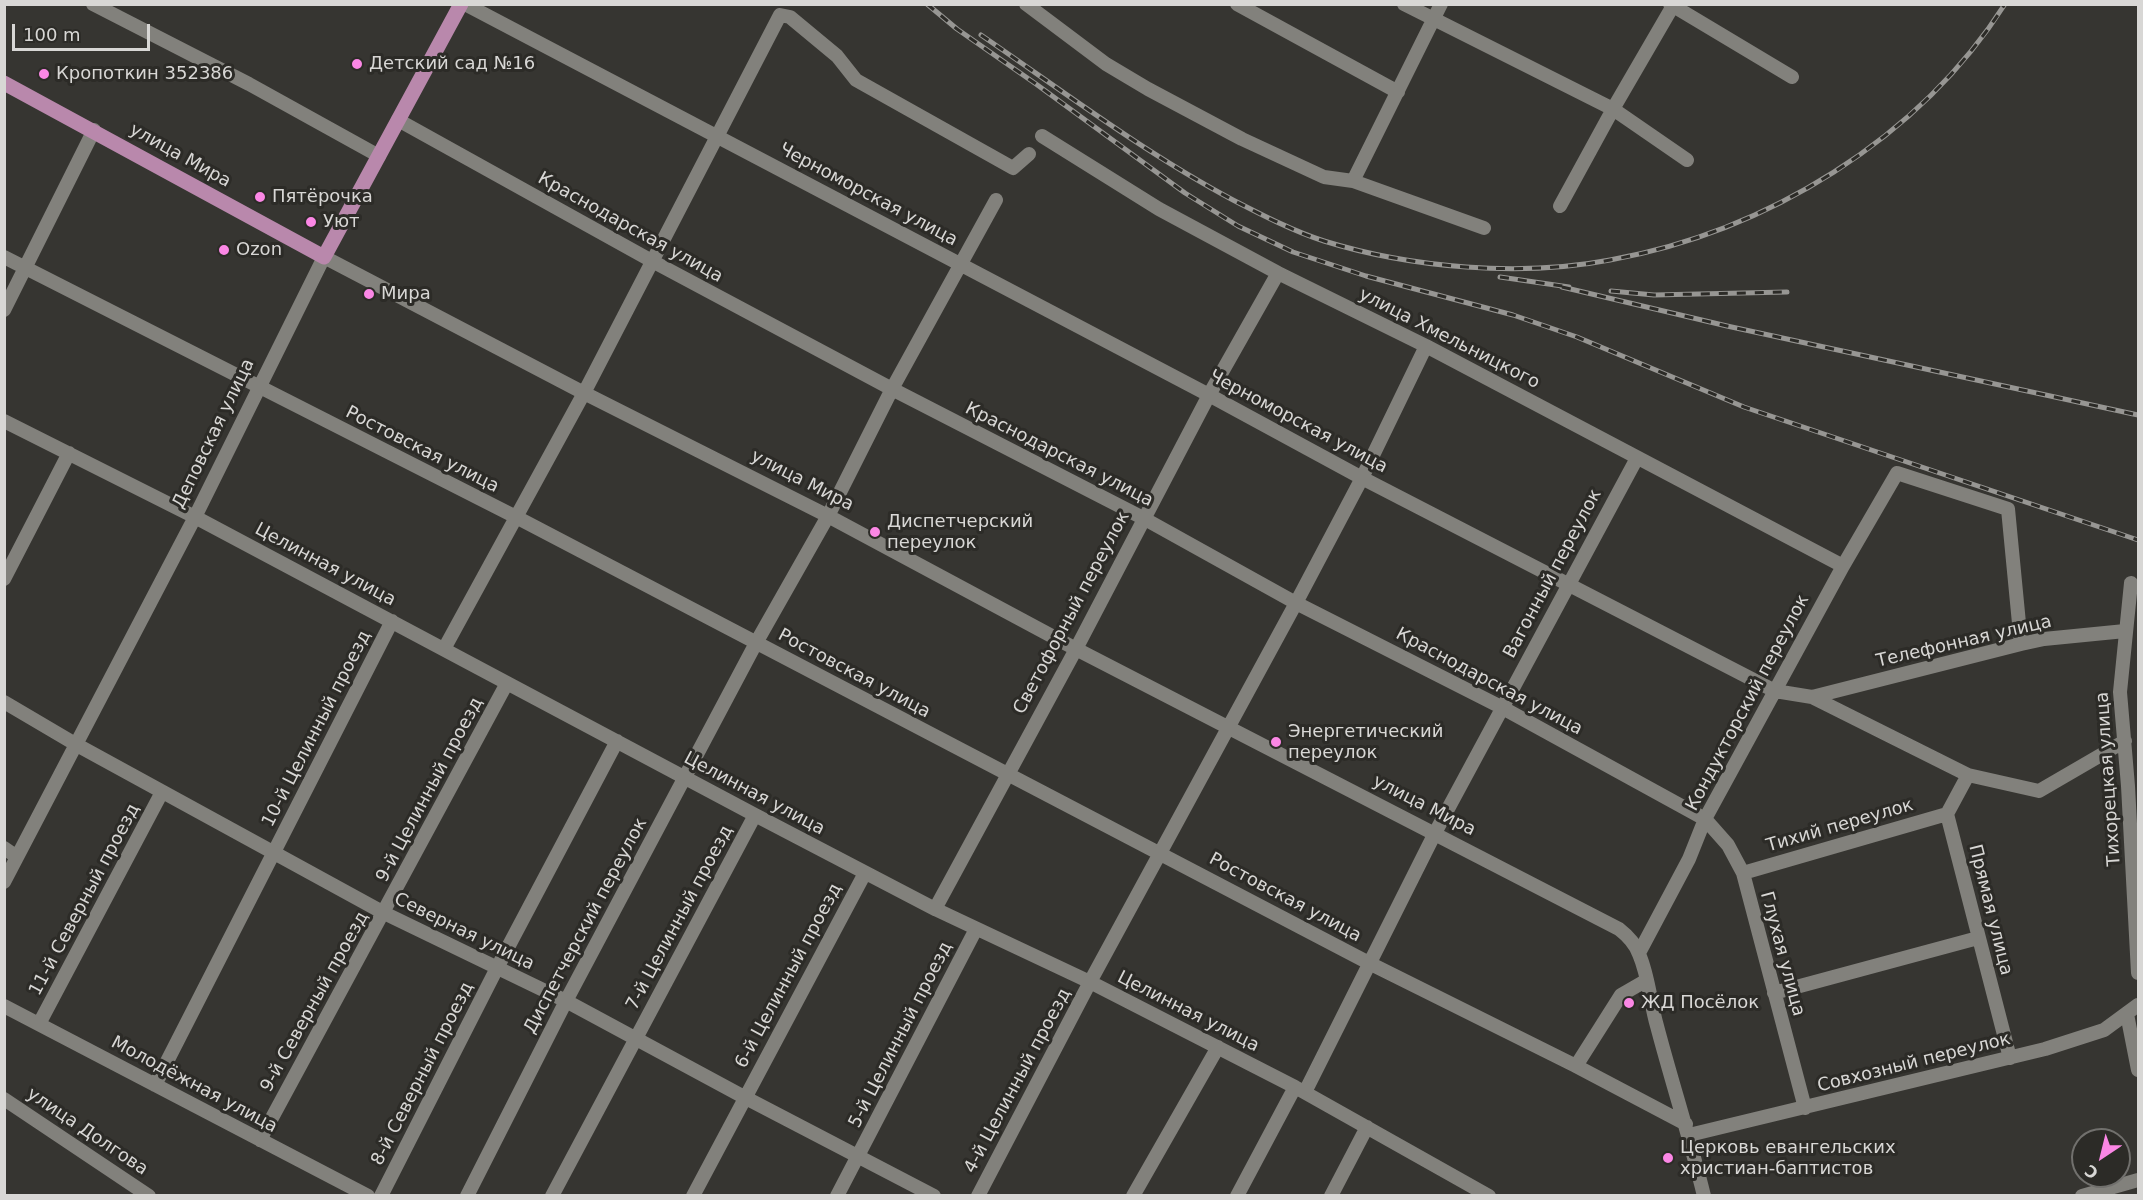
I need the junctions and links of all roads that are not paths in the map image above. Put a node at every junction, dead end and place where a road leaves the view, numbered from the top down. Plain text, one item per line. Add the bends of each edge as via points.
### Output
1 (93, 4) edge
2 (463, 4) edge
3 (1026, 4) edge
4 (1237, 4) edge
5 (1404, 4) edge
6 (1441, 4) edge
7 (1672, 5) edge
8 (1433, 20) junction
9 (1792, 77) dead end
10 (4, 83) edge
11 (1398, 92) junction
12 (1613, 109) junction
13 (398, 120) junction
14 (94, 130) junction
15 (718, 136) junction
16 (1042, 136) dead end
17 (1029, 154) dead end
18 (379, 156) junction
19 (1687, 160) dead end
20 (1353, 181) junction
21 (996, 200) dead end
22 (1560, 206) dead end
23 (1484, 228) dead end
24 (4, 257) edge
25 (324, 257) junction
26 (652, 261) junction
27 (960, 264) junction
28 (26, 268) junction
29 (1278, 273) junction
30 (4, 310) edge
31 (1426, 346) junction
32 (258, 387) junction
33 (892, 389) junction
34 (584, 393) junction
35 (1209, 394) junction
36 (4, 421) edge
37 (69, 453) junction
38 (1636, 458) junction
39 (1362, 478) junction
40 (828, 516) junction
41 (195, 517) junction
42 (516, 517) junction
43 (1143, 518) junction
44 (1843, 566) junction
45 (4, 579) edge
46 (1567, 584) junction
47 (2131, 584) dead end
48 (1296, 603) junction
49 (392, 621) junction
50 (2125, 631) junction
51 (756, 644) junction
52 (2021, 644) junction
53 (444, 649) junction
54 (1076, 649) junction
55 (507, 683) junction
56 (1774, 691) junction
57 (1812, 697) junction
58 (4, 702) edge
59 (1501, 707) junction
60 (1228, 728) junction
61 (617, 741) junction
62 (2125, 741) junction
63 (76, 745) junction
64 (1007, 775) junction
65 (1968, 775) junction
66 (684, 777) junction
67 (2134, 785) edge
68 (162, 792) junction
69 (1947, 814) junction
70 (755, 815) junction
71 (1705, 819) junction
72 (1435, 833) junction
73 (4, 848) edge
74 (1160, 853) junction
75 (273, 854) junction
76 (17, 857) junction
77 (866, 873) junction
78 (1743, 873) junction
79 (4, 882) edge
80 (936, 909) junction
81 (384, 913) junction
82 (976, 929) junction
83 (1978, 938) junction
84 (1639, 953) junction
85 (1369, 963) junction
86 (497, 968) junction
87 (2139, 973) edge
88 (1647, 980) junction
89 (1090, 982) junction
90 (1774, 993) junction
91 (566, 1001) junction
92 (2139, 1005) edge
93 (4, 1006) edge
94 (2127, 1014) junction
95 (39, 1024) junction
96 (636, 1038) junction
97 (1218, 1047) junction
98 (2010, 1058) junction
99 (1576, 1066) junction
100 (2139, 1070) edge
101 (155, 1085) junction
102 (1300, 1089) junction
103 (744, 1097) junction
104 (4, 1099) edge
105 (1805, 1108) junction
106 (1367, 1127) junction
107 (1687, 1130) junction
108 (260, 1140) junction
109 (858, 1157) junction
110 (2139, 1180) edge
111 (131, 1191) edge
112 (1472, 1192) edge
113 (149, 1196) edge
114 (368, 1196) edge
115 (381, 1196) edge
116 (467, 1196) edge
117 (552, 1196) edge
118 (693, 1196) edge
119 (837, 1196) edge
120 (934, 1196) edge
121 (978, 1196) edge
122 (1133, 1196) edge
123 (1237, 1196) edge
124 (1331, 1196) edge
125 (1489, 1196) edge
126 (1704, 1196) edge
127 (2082, 1196) edge

1 - 18 street
2 - 13 main road, Деповская улица
2 - 15 street, Черноморская улица
3 - 20 street via 1106,64 1242,140 1324,177
4 - 11 street
5 - 8 street
6 - 8 street
7 - 9 street
7 - 12 street
8 - 11 street
8 - 12 street
10 - 14 main road, улица Мира
11 - 20 street
12 - 19 street
12 - 22 street
13 - 18 main road, Деповская улица
13 - 26 street, Краснодарская улица
14 - 25 main road, улица Мира
14 - 28 street
15 - 17 street via 780,15 790,17 837,56 856,80 1013,168
15 - 26 street
15 - 27 street, Черноморская улица
16 - 29 street, улица Хмельницкого via 1160,209
18 - 25 main road, Деповская улица
20 - 23 street
21 - 27 street, Диспетчерский переулок
24 - 28 street, Ростовская улица
25 - 32 street, Деповская улица
25 - 34 street, улица Мира
26 - 33 street, Краснодарская улица
26 - 34 street
27 - 33 street, Диспетчерский переулок
27 - 35 street, Черноморская улица
28 - 30 street
28 - 32 street, Ростовская улица
29 - 31 street, улица Хмельницкого
29 - 35 street, Светофорный переулок
31 - 38 street, улица Хмельницкого
31 - 39 street
32 - 41 street, Деповская улица
32 - 42 street, Ростовская улица
33 - 40 street, Диспетчерский переулок
33 - 43 street, Краснодарская улица
34 - 40 street, улица Мира
34 - 42 street
35 - 39 street, Черноморская улица
35 - 43 street, Светофорный переулок
36 - 37 street, Целинная улица
37 - 41 street, Целинная улица
37 - 45 street
38 - 44 street, улица Хмельницкого
38 - 46 street, Вагонный переулок
39 - 46 street, Черноморская улица
39 - 48 street
40 - 51 street, Диспетчерский переулок
40 - 54 street, улица Мира
41 - 49 street, Целинная улица
41 - 63 street, Деповская улица
42 - 51 street, Ростовская улица
42 - 53 street
43 - 48 street, Краснодарская улица
43 - 54 street, Светофорный переулок
44 - 52 street, Кондукторский переулок via 1897,473 2007,509
44 - 56 street, Кондукторский переулок
46 - 56 street, Черноморская улица
46 - 59 street, Вагонный переулок
47 - 50 street, Тихорецкая улица
48 - 59 street, Краснодарская улица
48 - 60 street
49 - 53 street, Целинная улица
49 - 75 street, 10-й Целинный проезд
50 - 52 street, Телефонная улица
50 - 62 street, Тихорецкая улица via 2120,692
51 - 64 street, Ростовская улица
51 - 66 street, Диспетчерский переулок
52 - 57 street, Телефонная улица
53 - 55 street, Целинная улица
54 - 60 street, улица Мира
54 - 64 street, Светофорный переулок
55 - 61 street, Целинная улица
55 - 81 street, 9-й Целинный проезд
56 - 57 street, Черноморская улица
56 - 71 street, Кондукторский переулок
57 - 65 street, Черноморская улица
58 - 63 street, Северная улица
59 - 71 street, Краснодарская улица
59 - 72 street, Вагонный переулок
60 - 72 street, улица Мира
60 - 74 street
61 - 66 street, Целинная улица
61 - 86 street, 8-й Северный проезд
62 - 65 street, Черноморская улица via 2039,791
62 - 67 street, Тихорецкая улица
63 - 68 street, Северная улица
63 - 76 street, Деповская улица
64 - 74 street, Ростовская улица
64 - 80 street, Светофорный переулок
65 - 69 street
66 - 70 street, Целинная улица
66 - 91 street, Диспетчерский переулок
67 - 87 street, Тихорецкая улица
68 - 75 street, Северная улица
68 - 95 street, 11-й Северный проезд
69 - 78 street, Тихий переулок
69 - 83 street, Прямая улица
70 - 77 street, Целинная улица
70 - 96 street, 7-й Целинный проезд
71 - 78 street, Глухая улица via 1728,845
71 - 84 street, Кондукторский переулок via 1689,859
72 - 84 street, улица Мира via 1619,929 1630,937
72 - 85 street, Вагонный переулок
73 - 76 street
74 - 85 street, Ростовская улица
74 - 89 street
75 - 81 street, Северная улица
75 - 101 street, 10-й Целинный проезд
76 - 79 street, Деповская улица
77 - 80 street, Целинная улица
77 - 103 street, 6-й Целинный проезд
78 - 90 street, Глухая улица
80 - 82 street, Целинная улица
81 - 86 street, Северная улица
81 - 108 street, 9-й Северный проезд
82 - 89 street, Целинная улица
82 - 109 street, 5-й Целинный проезд
83 - 90 street
83 - 98 street, Прямая улица
84 - 88 street
85 - 99 street, Ростовская улица
85 - 102 street, Вагонный переулок
86 - 91 street, Северная улица
86 - 115 street, 8-й Северный проезд
88 - 99 street via 1621,994
88 - 107 street
89 - 97 street, Целинная улица
89 - 121 street, 4-й Целинный проезд
90 - 105 street, Глухая улица
91 - 96 street, Северная улица
91 - 116 street, Диспетчерский переулок
92 - 94 street, Совхозный переулок
93 - 95 street, Молодёжная улица
94 - 98 street, Совхозный переулок via 2104,1030
94 - 100 street
95 - 101 street, Молодёжная улица
96 - 103 street, Северная улица
96 - 117 street, 7-й Целинный проезд
97 - 102 street, Целинная улица
97 - 122 street
98 - 105 street, Совхозный переулок
99 - 107 street, Ростовская улица
101 - 108 street, Молодёжная улица
102 - 106 street, Целинная улица
102 - 123 street, Вагонный переулок
103 - 109 street, Северная улица
103 - 118 street, 6-й Целинный проезд
104 - 111 street, улица Долгова
105 - 107 street, Совхозный переулок
106 - 112 street, Целинная улица
106 - 124 street
107 - 126 street
108 - 114 street, Молодёжная улица
109 - 119 street, 5-й Целинный проезд
109 - 120 street, Северная улица
110 - 127 street
111 - 113 street, улица Долгова
112 - 125 street, Целинная улица

